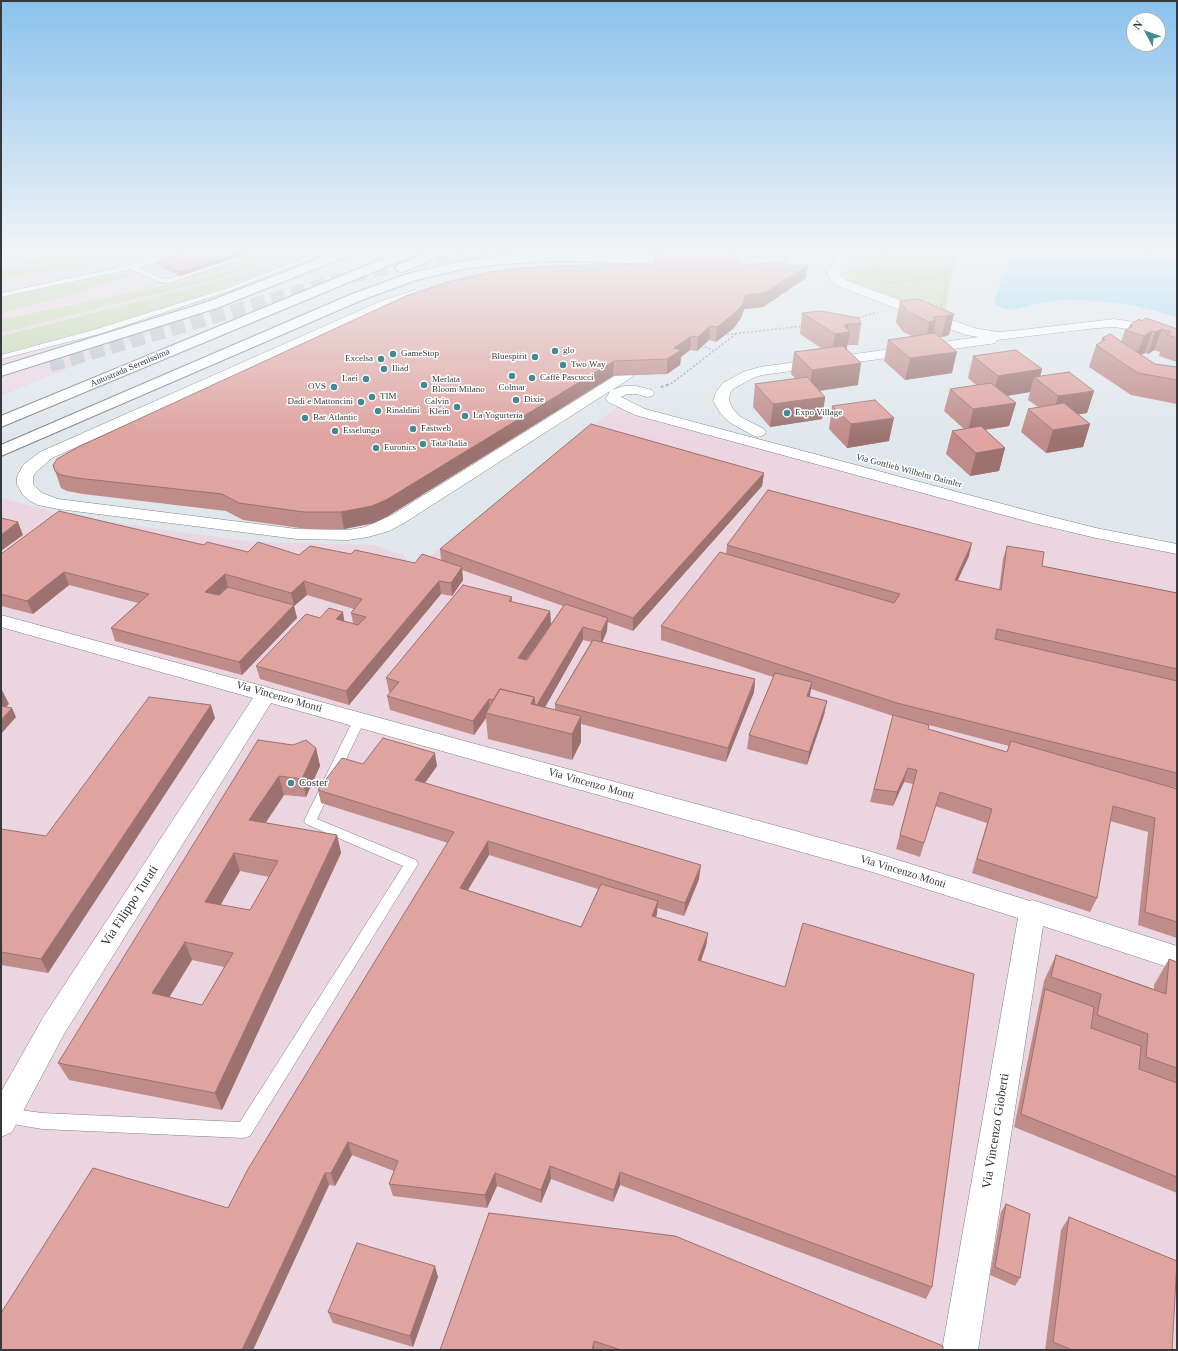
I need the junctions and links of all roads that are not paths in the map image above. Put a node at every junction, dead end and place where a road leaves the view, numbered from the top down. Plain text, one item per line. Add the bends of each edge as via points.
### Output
1 (157, 313) edge
2 (186, 313) edge
3 (263, 313) edge
4 (298, 313) edge
5 (303, 313) edge
6 (322, 313) edge
7 (368, 313) edge
8 (921, 313) edge
9 (1012, 335) junction
10 (1177, 338) edge
11 (220, 347) junction
12 (1, 357) edge
13 (50, 364) tunnel mouth
14 (1, 371) edge
15 (1, 383) edge
16 (653, 391) junction
17 (575, 409) junction
18 (631, 409) junction
19 (1, 422) edge
20 (129, 427) edge
21 (100, 431) junction
22 (755, 436) junction
23 (1, 440) edge
24 (1, 451) edge
25 (255, 522) edge
26 (270, 530) junction
27 (1177, 536) edge
28 (1177, 549) edge
29 (1, 622) edge
30 (266, 694) junction
31 (358, 720) junction
32 (1032, 911) junction
33 (1177, 958) edge
34 (3, 1119) edge
35 (960, 1350) edge

1 - 12 lane
2 - 14 highway
3 - 19 highway, Autostrada Serenissima
4 - 11 highway
5 - 11 highway
6 - 24 highway
7 - 21 street
8 - 9 street via 984,334
9 - 10 street via 1114,323 1148,328
9 - 22 street via 995,340 760,371 748,375 728,386 721,401 726,411
11 - 23 highway
13 - 15 highway
16 - 17 street via 634,375
16 - 18 street via 629,390 619,392 614,397 615,401
16 - 22 street, Via Gottlieb Wilhelm Daimler via 659,402
17 - 18 street via 603,403
17 - 26 street via 383,527 348,535 297,534
18 - 22 street
20 - 21 lane
21 - 26 street via 38,460 25,477 29,491 44,501 58,504
22 - 27 street, Via Gottlieb Wilhelm Daimler via 1054,509
22 - 28 street, Via Gottlieb Wilhelm Daimler via 1050,522
25 - 26 lane
29 - 30 street, Via Vincenzo Monti
30 - 31 street, Via Vincenzo Monti
30 - 34 street, Via Filippo Turati via 54,1026
31 - 32 street, Via Vincenzo Monti via 868,861
31 - 34 lane via 310,821 411,864 244,1130
32 - 33 street, Via Vincenzo Monti
32 - 35 street, Via Vincenzo Gioberti

